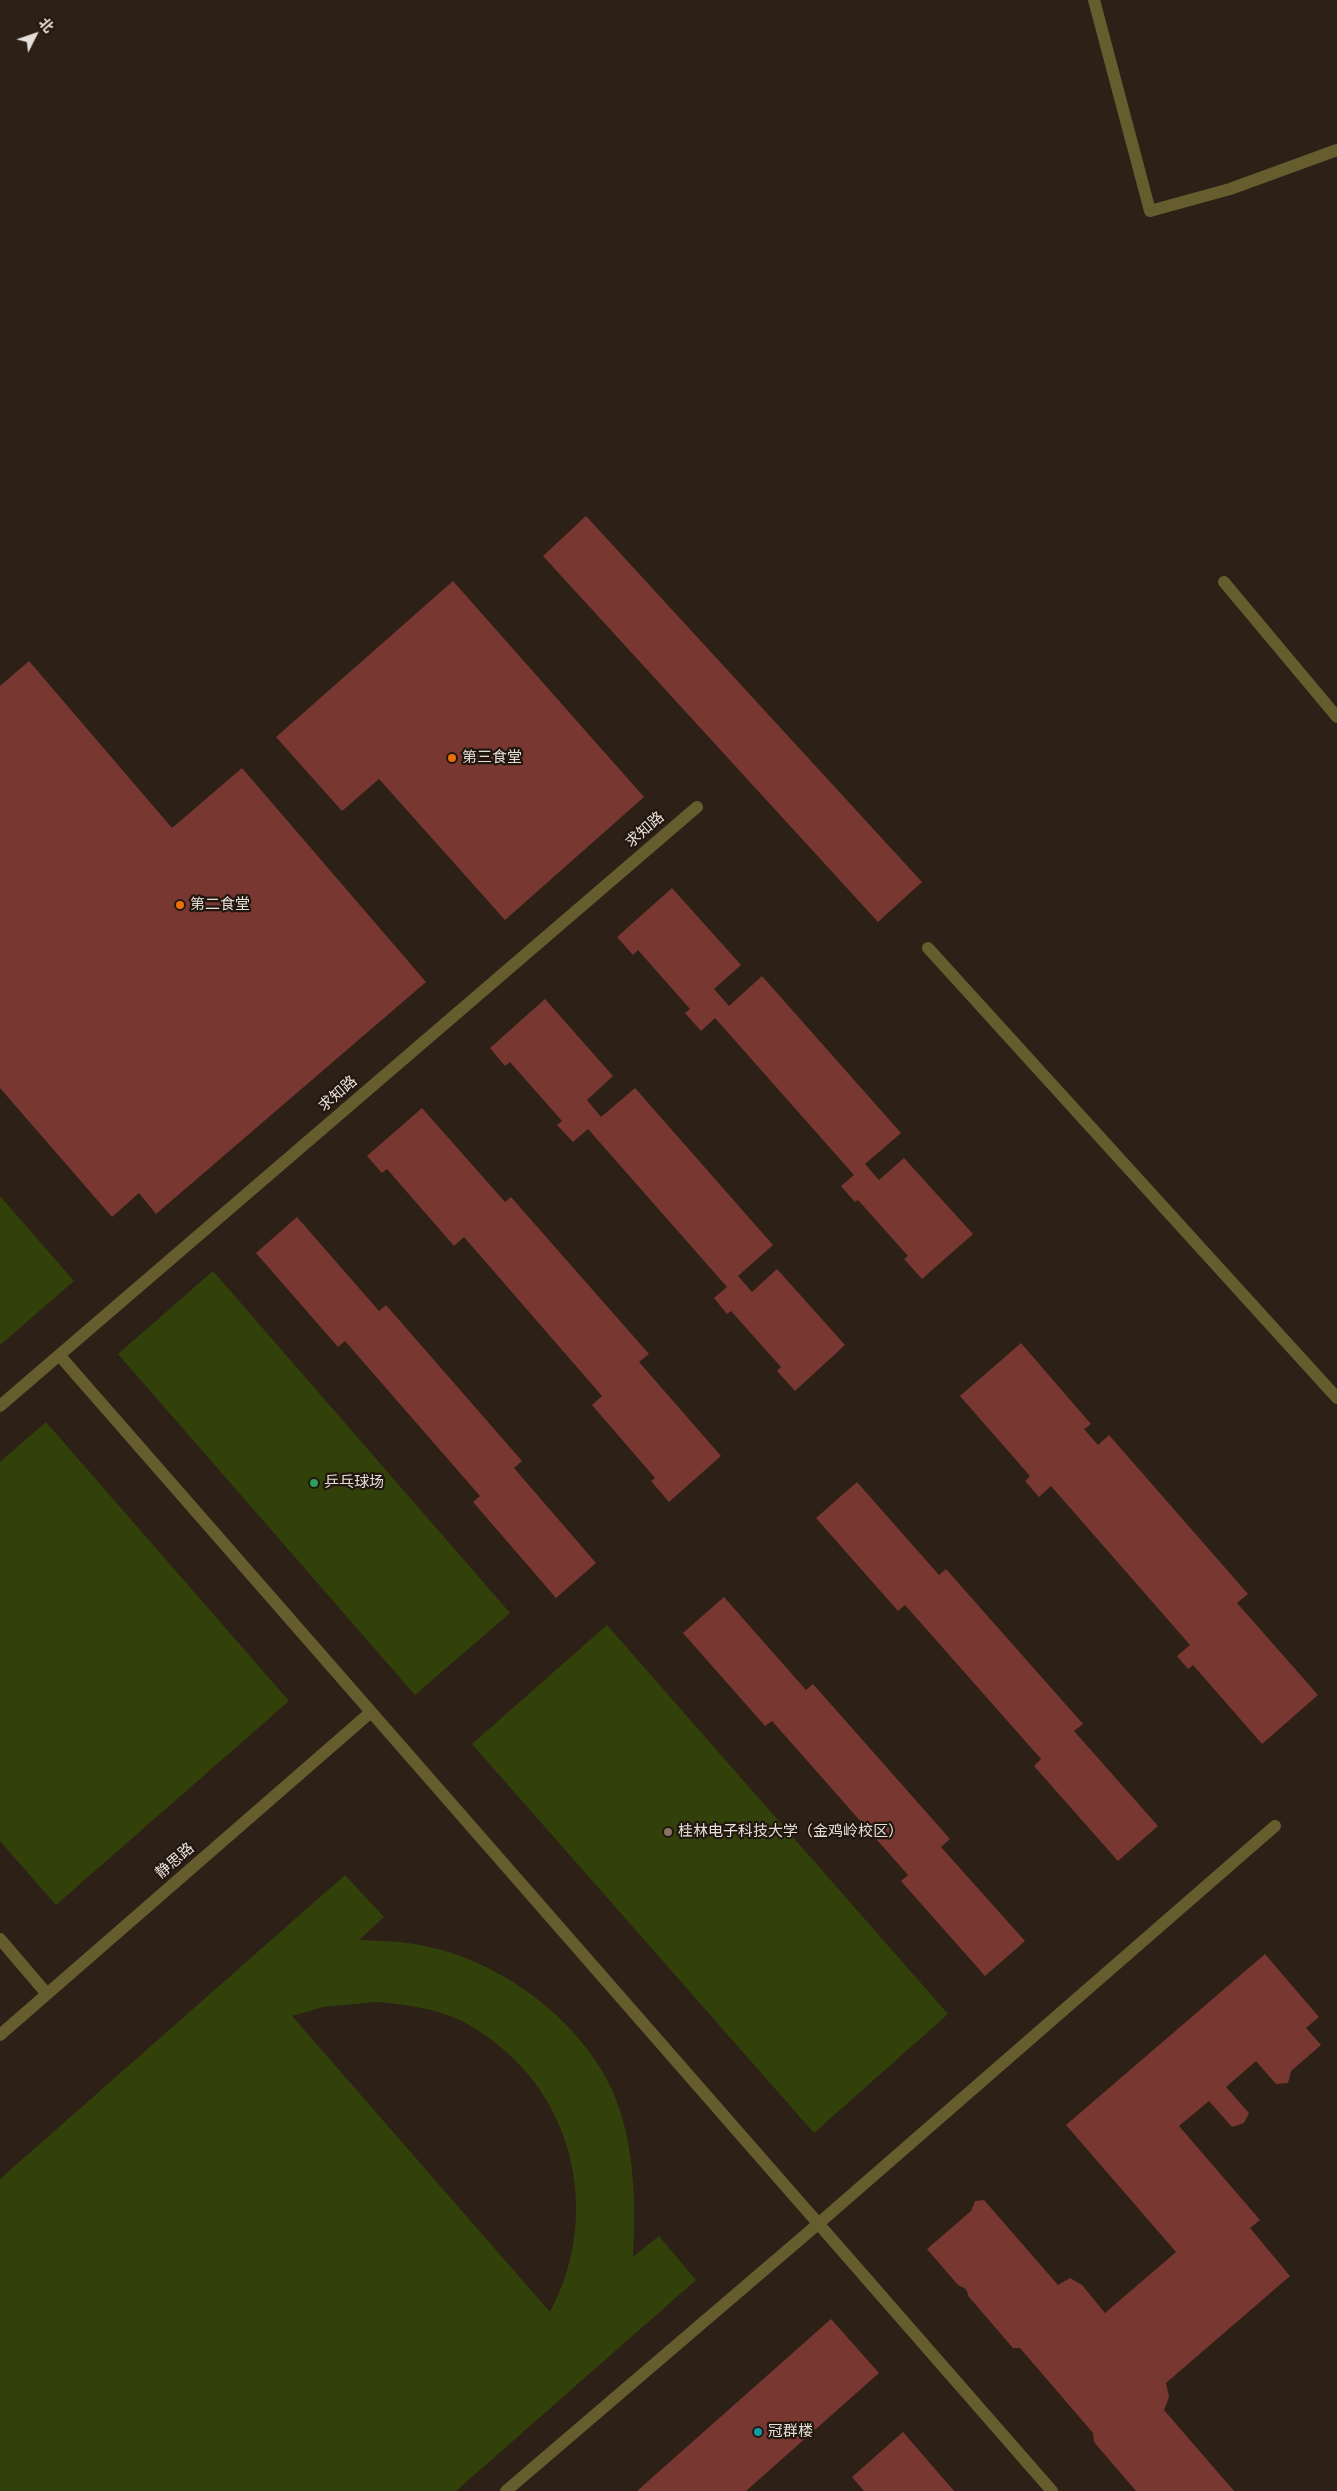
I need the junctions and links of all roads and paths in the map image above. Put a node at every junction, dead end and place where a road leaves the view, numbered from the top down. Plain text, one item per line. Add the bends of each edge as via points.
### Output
1 (1094, 0) edge
2 (1337, 150) edge
3 (1224, 582) dead end
4 (1337, 718) edge
5 (697, 807) dead end
6 (928, 948) dead end
7 (60, 1356) junction
8 (1337, 1398) edge
9 (0, 1406) edge
10 (370, 1712) junction
11 (1275, 1826) dead end
12 (0, 1939) edge
13 (47, 1994) junction
14 (0, 2035) edge
15 (818, 2224) junction
16 (506, 2491) edge
17 (1052, 2491) edge

1 - 2 street via 1150,211 1230,190
3 - 4 street
5 - 7 street, 求知路
6 - 8 street
7 - 9 street, 求知路
7 - 10 street
10 - 13 street, 静思路
10 - 15 street
11 - 15 street
12 - 13 street
13 - 14 street, 静思路
15 - 16 street
15 - 17 street

